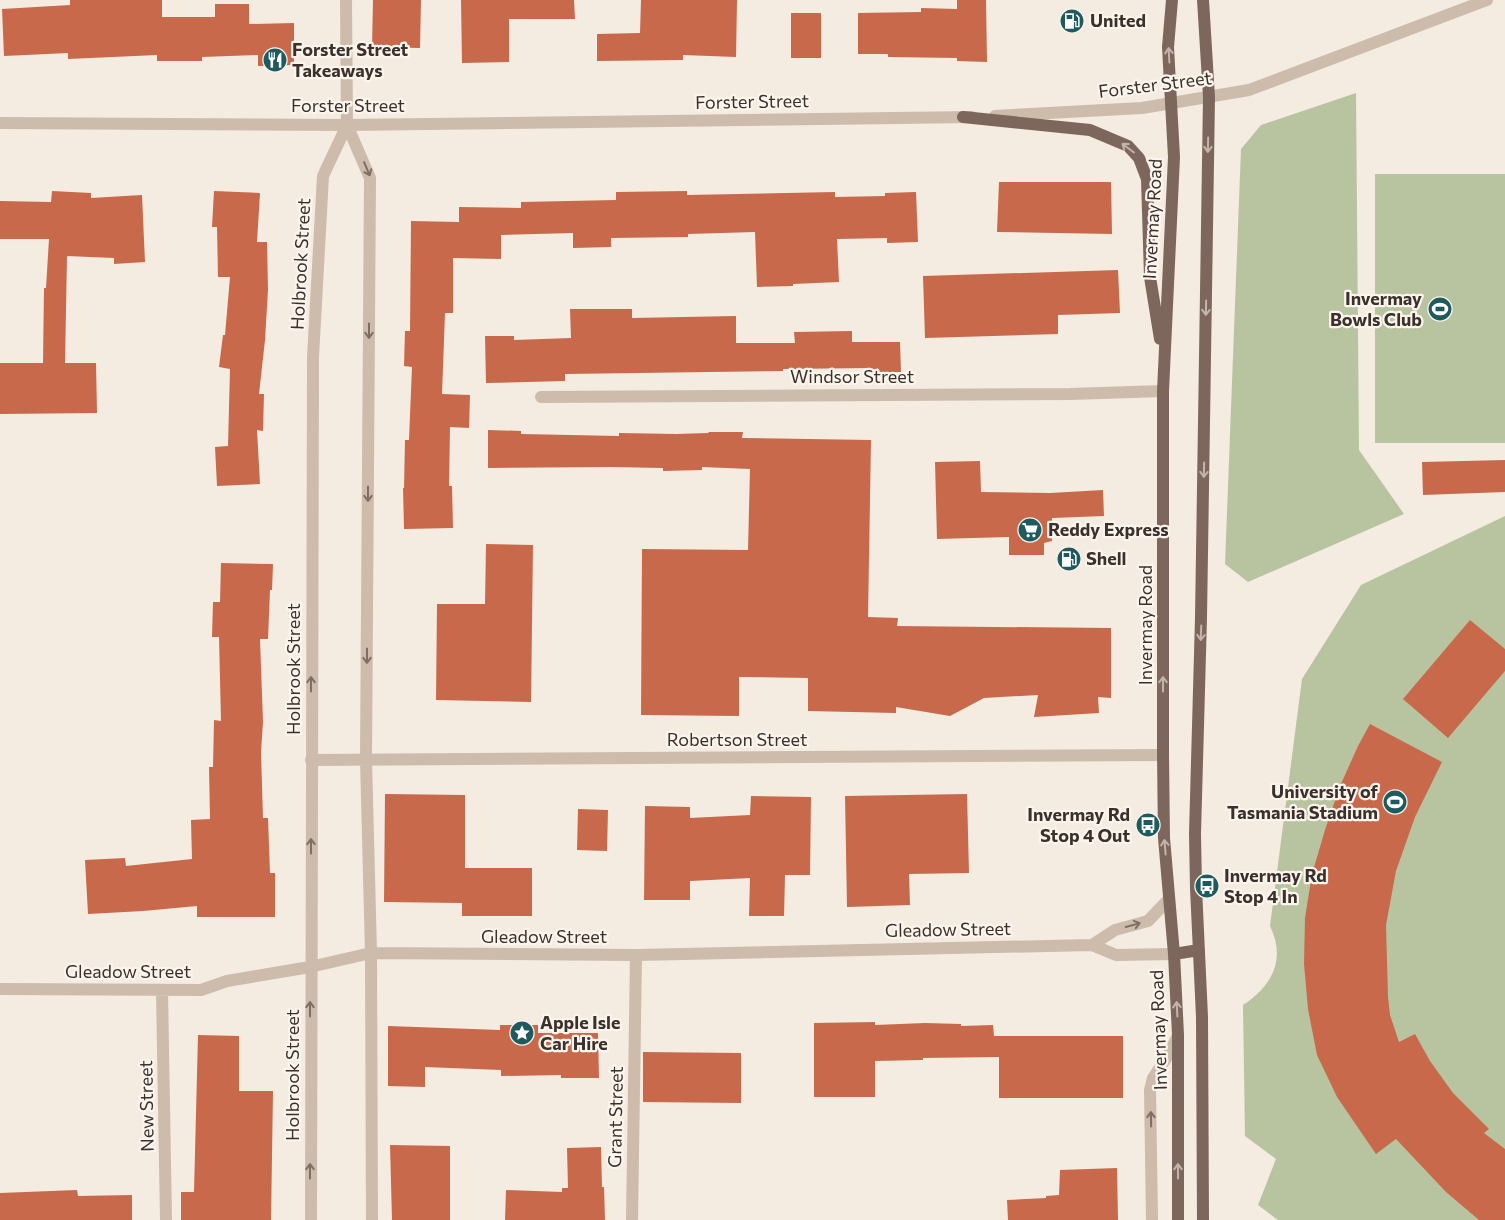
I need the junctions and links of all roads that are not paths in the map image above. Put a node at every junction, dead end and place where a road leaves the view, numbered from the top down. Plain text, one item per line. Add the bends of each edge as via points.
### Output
1 (346, 0) edge
2 (1172, 0) edge
3 (1203, 0) edge
4 (1487, 0) edge
5 (1209, 97) junction
6 (1172, 103) junction
7 (963, 117) junction
8 (0, 123) edge
9 (347, 125) junction
10 (1164, 363) junction
11 (1163, 391) junction
12 (541, 396) dead end
13 (1163, 755) junction
14 (366, 759) junction
15 (311, 760) junction
16 (1169, 898) junction
17 (1092, 945) junction
18 (1199, 950) junction
19 (371, 953) junction
20 (1174, 954) junction
21 (636, 955) junction
22 (310, 968) junction
23 (0, 989) edge
24 (162, 991) junction
25 (1178, 1035) junction
26 (166, 1220) edge
27 (310, 1220) edge
28 (372, 1220) edge
29 (632, 1220) edge
30 (1152, 1220) edge
31 (1178, 1220) edge
32 (1203, 1220) edge

1 - 9 street, Holbrook Street
6 -> 2 main road, Invermay Road via 1168,47
3 - 5 main road
4 - 5 street, Forster Street via 1249,90
5 - 6 street, Forster Street
5 -> 18 main road via 1202,618 1195,834
6 - 7 street, Forster Street via 1142,108
6 - 10 main road, Invermay Road via 1174,157
7 - 9 street, Forster Street
10 -> 7 main road via 1150,277 1147,179 1140,158 1128,146 1090,130
8 - 9 street, Forster Street
9 -> 14 street, Holbrook Street via 370,178
15 -> 9 street, Holbrook Street via 313,358 323,176
10 - 11 main road, Invermay Road
11 - 12 street, Windsor Street
13 -> 11 main road, Invermay Road
13 - 14 street, Robertson Street
16 -> 13 main road, Invermay Road
14 - 15 street, Robertson Street
14 - 19 street, Holbrook Street
22 -> 15 street, Holbrook Street
17 -> 16 street via 1115,930 1148,921
16 - 20 main road, Invermay Road
17 - 20 street, Gleadow Street via 1116,954
17 - 21 street, Gleadow Street
18 - 20 main road
18 - 32 main road
19 - 21 street, Gleadow Street
19 - 22 street, Gleadow Street
19 - 28 street, Holbrook Street
25 -> 20 main road, Invermay Road
21 - 29 street, Grant Street
22 - 24 street, Gleadow Street via 227,981 201,990
27 -> 22 street, Holbrook Street
23 - 24 street, Gleadow Street
24 - 26 street, New Street
30 -> 25 street via 1150,1090 1153,1078
31 -> 25 main road, Invermay Road

